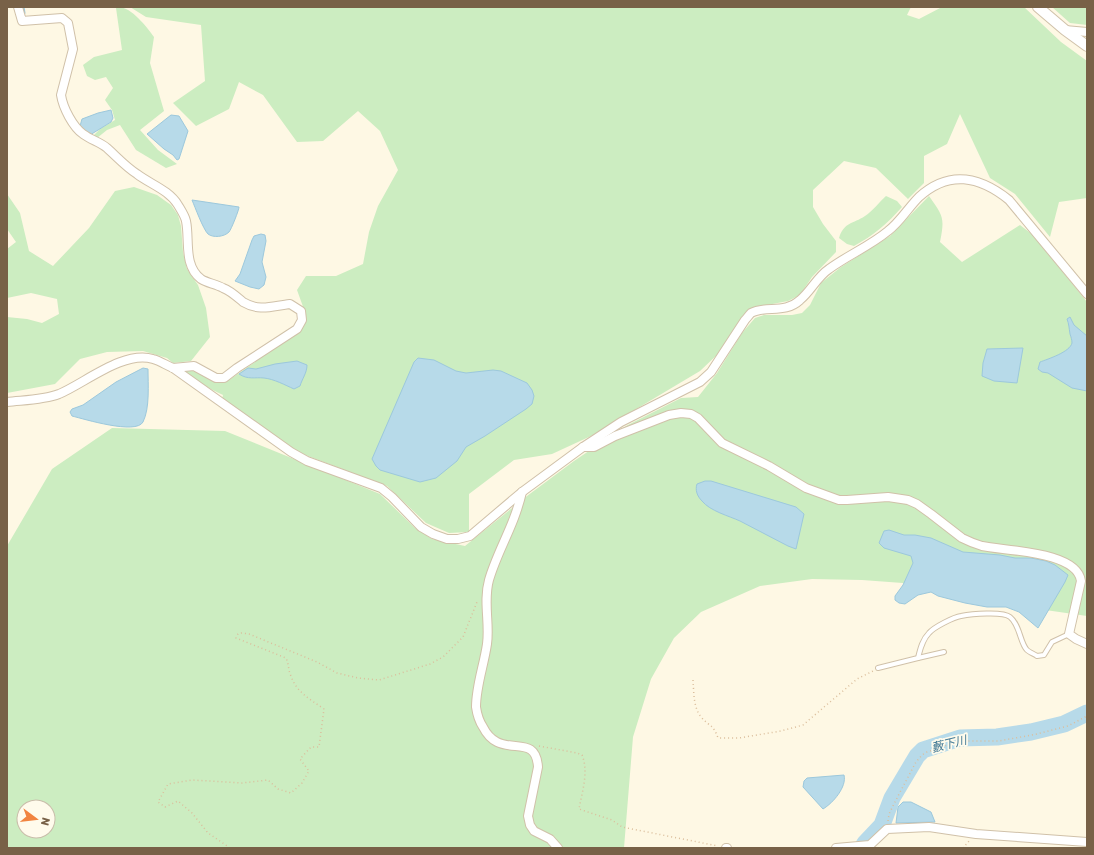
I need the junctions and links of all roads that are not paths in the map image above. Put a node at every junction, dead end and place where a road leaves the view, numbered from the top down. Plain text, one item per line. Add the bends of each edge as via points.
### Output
1 (18, 7) edge
2 (1038, 7) edge
3 (1065, 30) junction
4 (1087, 32) edge
5 (1087, 46) edge
6 (1087, 294) edge
7 (173, 368) junction
8 (7, 402) edge
9 (583, 447) junction
10 (522, 492) junction
11 (1069, 634) junction
12 (1087, 644) edge
13 (944, 652) dead end
14 (918, 658) junction
15 (878, 668) road end
16 (1087, 842) edge
17 (558, 848) edge
18 (836, 848) edge

1 - 7 street via 22,21 62,18 68,23 72,49 61,95 70,118 79,131 106,147 137,174 177,203 186,221 190,261 196,274 202,280 225,288 256,308 290,304 301,311 302,320 297,329 224,378 216,378 194,366
2 - 3 street
3 - 4 street
3 - 5 street
6 - 9 street via 1009,200 985,184 961,179 948,180 919,197 888,231 828,269 801,300 789,308 751,314 711,372 700,382 621,422
7 - 8 street via 152,359 133,359 109,367 58,394
7 - 10 street via 291,452 307,461 381,488 421,527 447,539 470,536
9 - 10 street
9 - 11 street via 594,448 615,436 669,415 691,414 722,443 806,488 839,500 888,496 900,498 917,504 970,542 1031,552 1069,565 1080,575 1081,581
10 - 17 street via 488,583 487,642 476,695 476,708 478,719 484,729 497,742 532,749 538,767 528,816 530,824 534,831 550,839
11 - 12 street
11 - 14 lane via 1052,642 1044,655 1037,656 1025,649 1018,628 1007,615 960,616 929,633
13 - 14 lane
14 - 15 lane
16 - 18 street via 976,834 929,827 886,829 870,846

